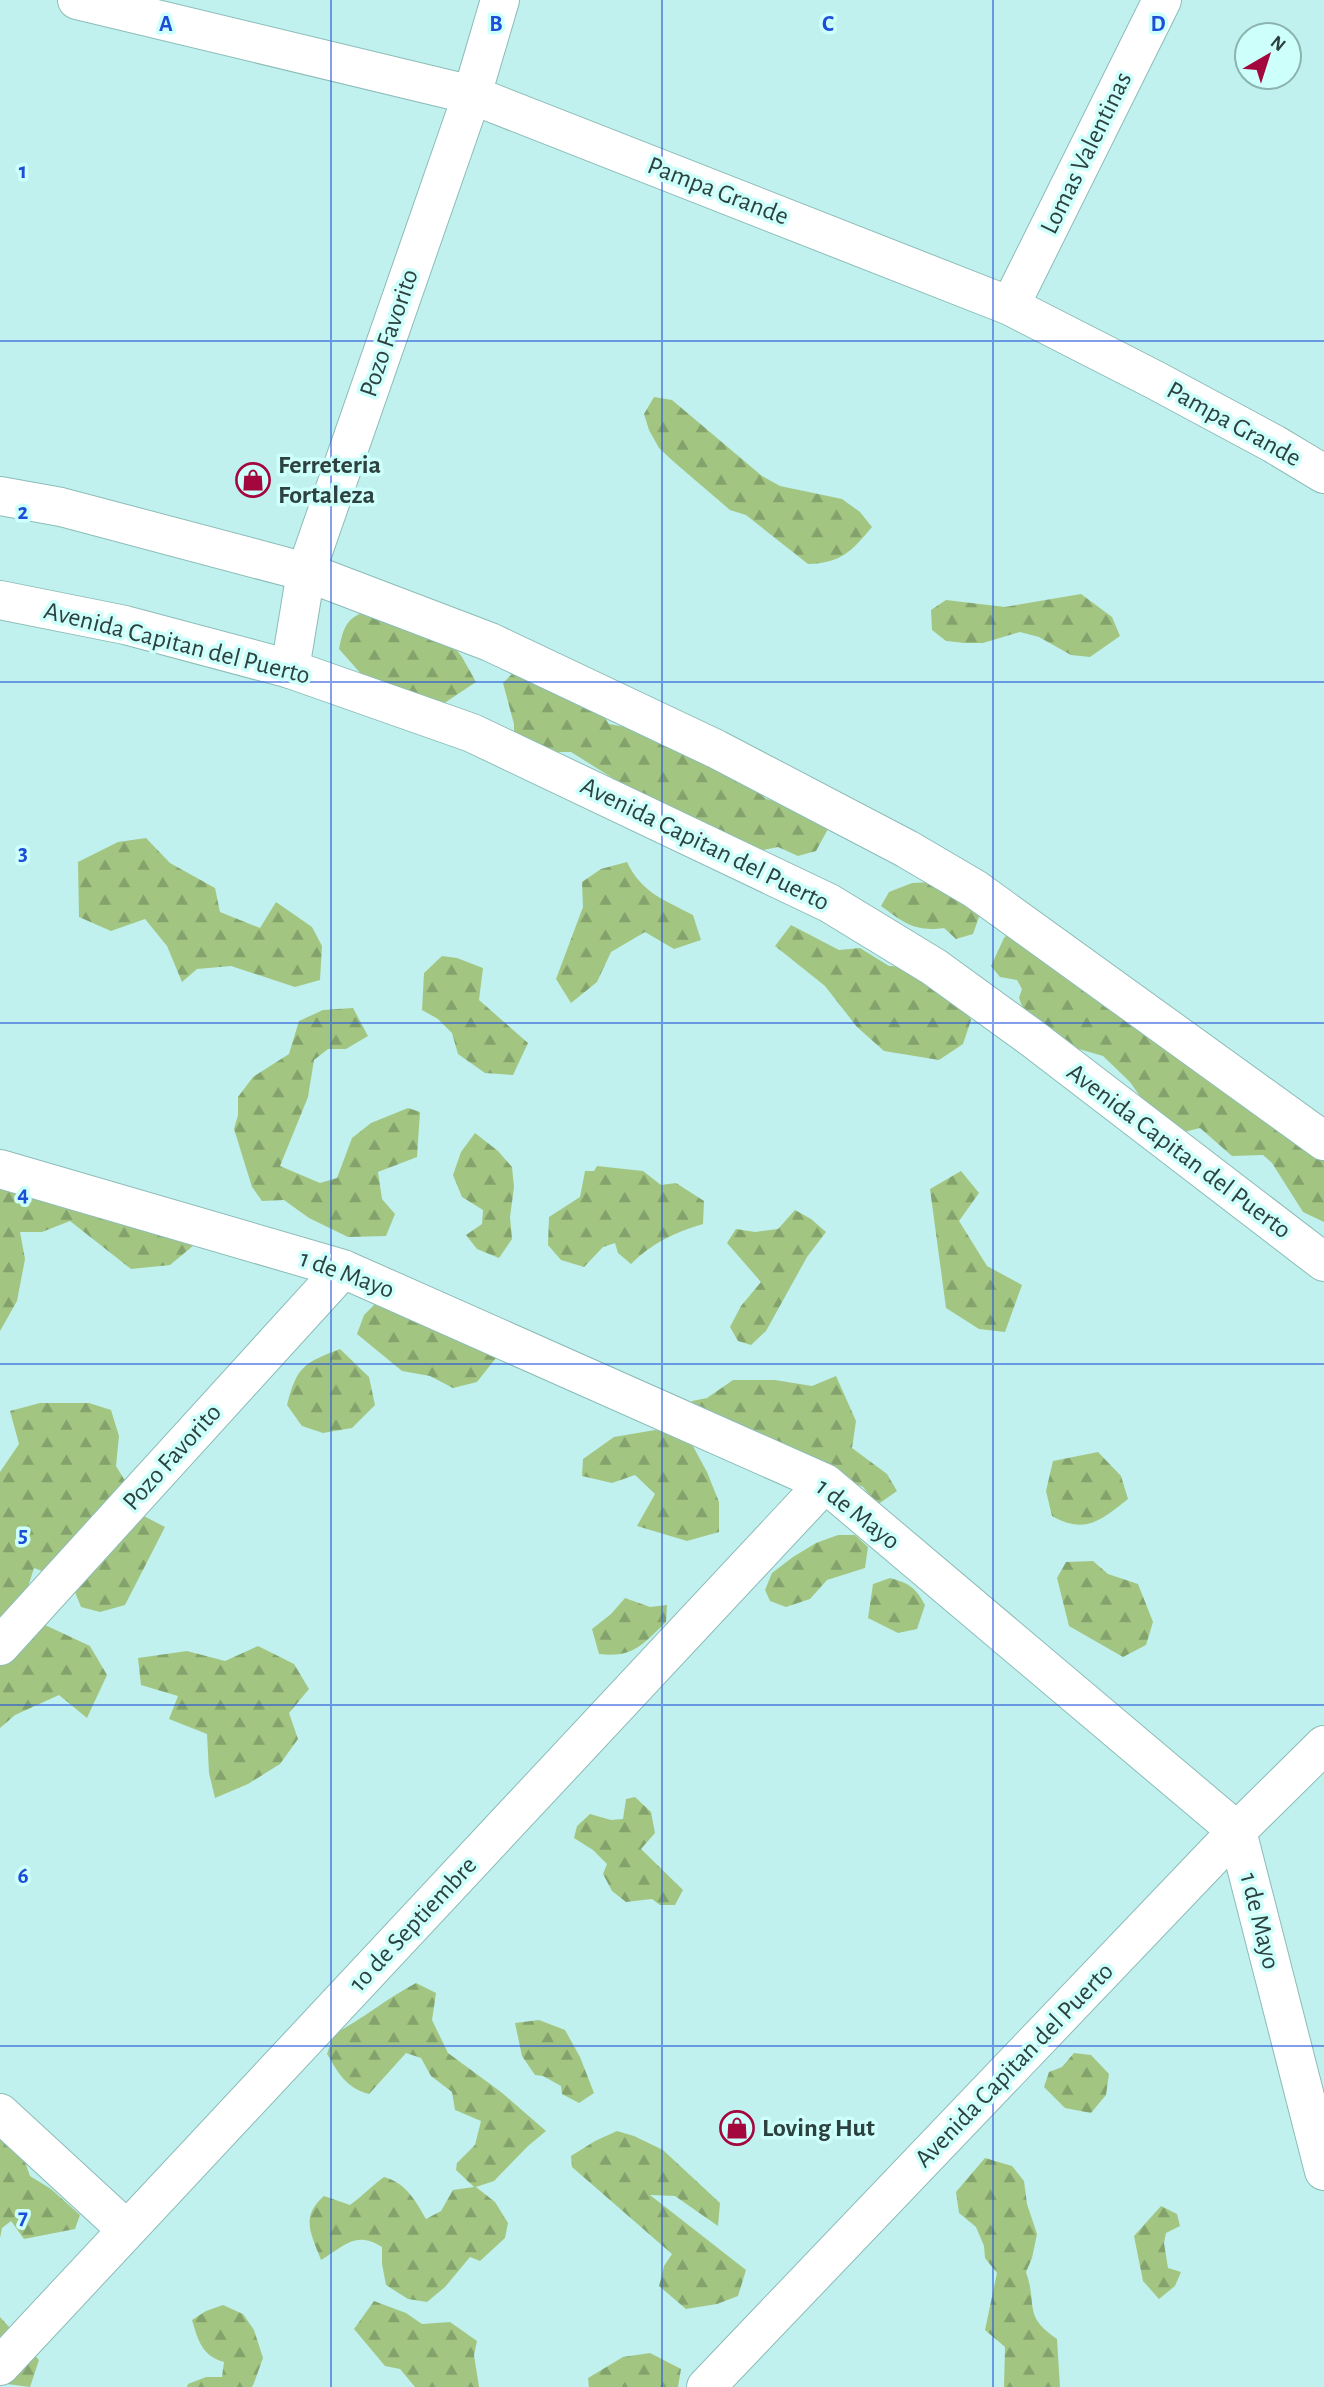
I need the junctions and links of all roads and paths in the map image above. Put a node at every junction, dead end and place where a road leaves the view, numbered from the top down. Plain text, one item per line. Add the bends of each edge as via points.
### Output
1 (77, 0) edge
2 (500, 0) edge
3 (1161, 0) edge
4 (472, 95) junction
5 (1010, 306) junction
6 (1324, 474) edge
7 (0, 496) edge
8 (306, 572) junction
9 (0, 600) edge
10 (290, 669) junction
11 (1324, 1141) edge
12 (0, 1170) edge
13 (1324, 1262) edge
14 (343, 1269) junction
15 (825, 1483) junction
16 (0, 1646) edge
17 (1324, 1745) edge
18 (1237, 1830) junction
19 (0, 2113) edge
20 (1324, 2171) edge
21 (127, 2230) junction
22 (0, 2366) edge
23 (706, 2387) edge

1 - 4 street, Pampa Grande
2 - 4 street, Pozo Favorito
3 - 5 street, Lomas Valentinas
4 - 5 street, Pampa Grande
4 - 8 street, Pozo Favorito
5 - 6 street, Pampa Grande
7 - 8 street via 61,507
8 - 10 street, Pozo Favorito
8 - 11 street via 490,642 716,749 907,849 975,890
9 - 10 street, Avenida Capitan del Puerto via 125,625
10 - 13 street, Avenida Capitan del Puerto via 472,733 830,903 934,967 1021,1030
12 - 14 street, 1 de Mayo
14 - 15 street, 1 de Mayo
14 - 16 street, Pozo Favorito
15 - 18 street, 1 de Mayo
15 - 21 street, 1o de Septiembre
17 - 18 street, Avenida Capitan del Puerto
18 - 20 street, 1 de Mayo
18 - 23 street, Avenida Capitan del Puerto
19 - 21 street
21 - 22 street, 1o de Septiembre

